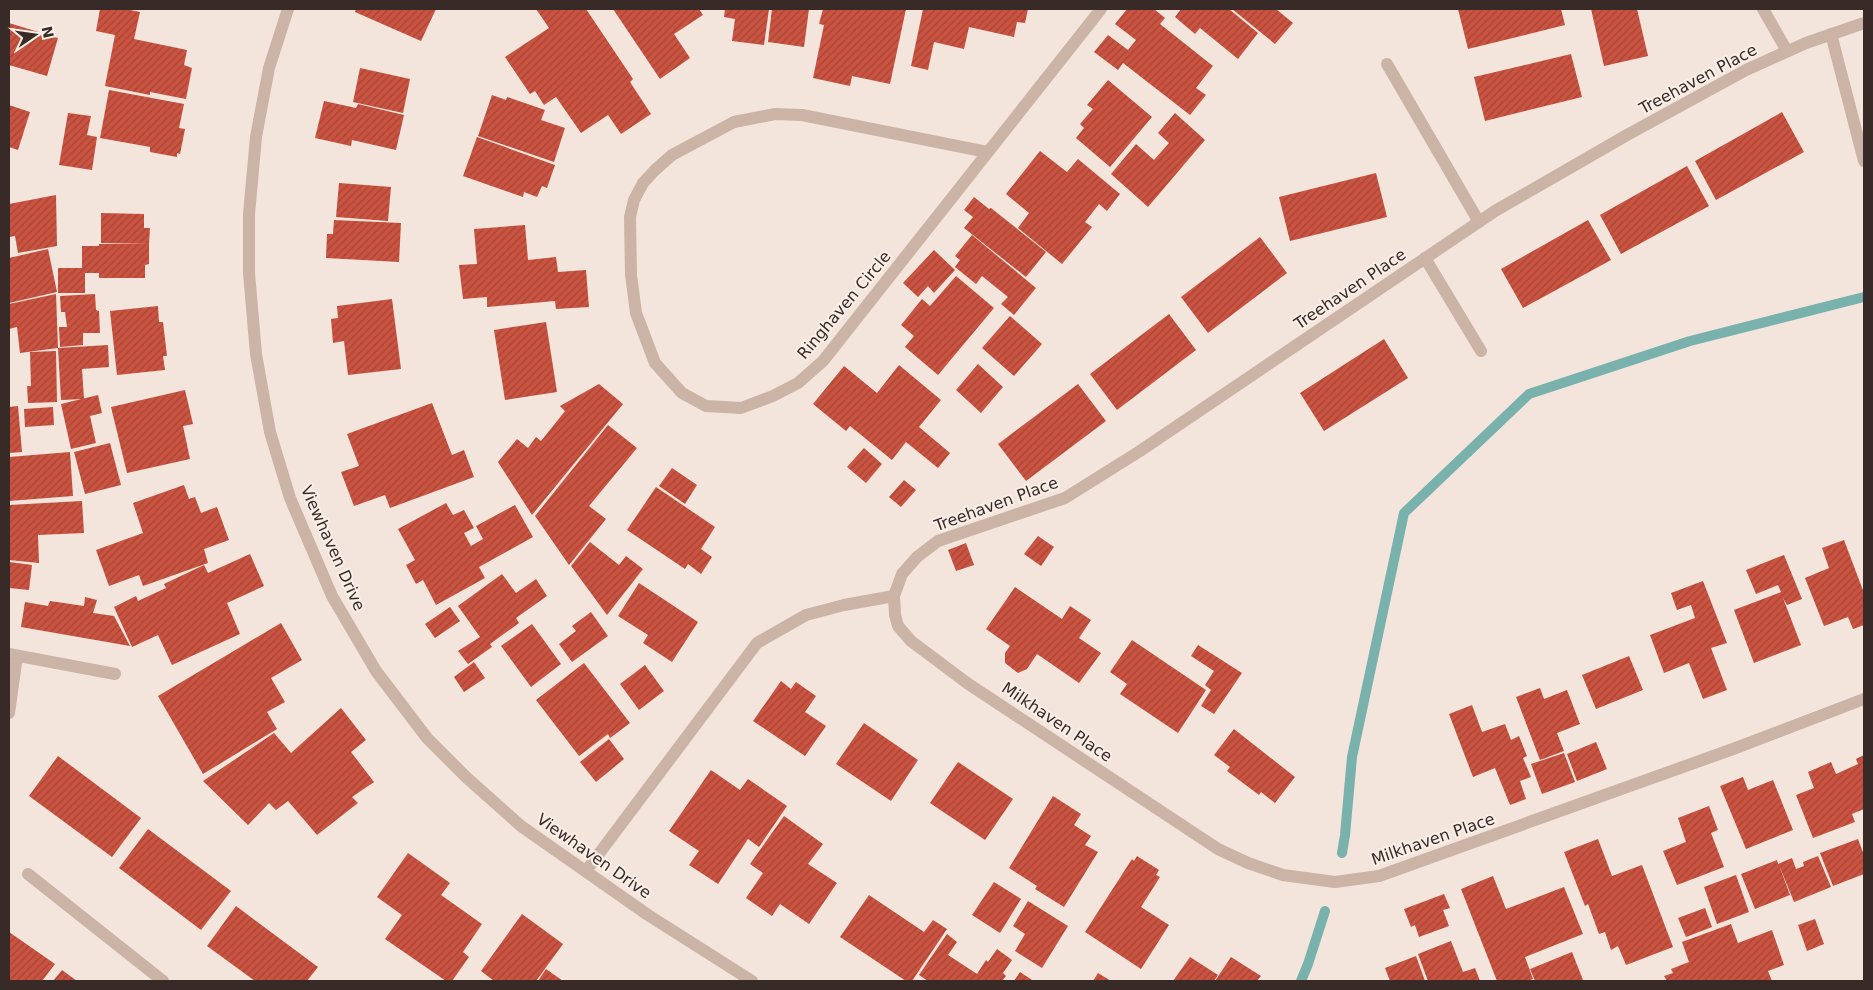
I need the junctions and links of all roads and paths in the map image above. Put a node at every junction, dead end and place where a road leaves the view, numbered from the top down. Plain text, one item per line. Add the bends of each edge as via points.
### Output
1 (288, 9) edge
2 (1101, 9) edge
3 (1763, 9) edge
4 (1864, 24) edge
5 (1831, 34) junction
6 (1787, 51) junction
7 (1387, 64) dead end
8 (987, 152) junction
9 (1864, 161) edge
10 (1479, 222) junction
11 (1425, 258) junction
12 (1481, 351) dead end
13 (894, 596) junction
14 (895, 615) joint
15 (13, 655) edge
16 (115, 674) dead end
17 (1864, 699) edge
18 (9, 713) edge
19 (586, 871) junction
20 (28, 874) dead end
21 (162, 981) edge
22 (752, 981) edge

1 - 19 street, Viewhaven Drive via 269,68 256,137 249,214 249,273 256,354 270,432 290,498 337,604 376,671 427,738 522,826
2 - 8 street, Ringhaven Circle
3 - 6 street
4 - 5 street, Treehaven Place
5 - 6 street, Treehaven Place
5 - 9 street
6 - 10 street, Treehaven Place via 1627,135
7 - 10 street
8 - 8 street, Ringhaven Circle via 802,115 775,114 734,122 672,155 643,183 630,217 631,275 636,313 655,363 682,393 706,406 741,408 798,383 823,361
10 - 11 street, Treehaven Place
11 - 12 street
11 - 13 street, Treehaven Place via 1065,498 938,541 902,574
13 - 14 street, Treehaven Place
13 - 19 street via 806,615 757,643
14 - 17 street, Milkhaven Place via 898,626 911,641 967,682 1218,849 1283,875 1335,882 1379,876
15 - 16 street
15 - 18 street
19 - 22 street, Viewhaven Drive
20 - 21 street

